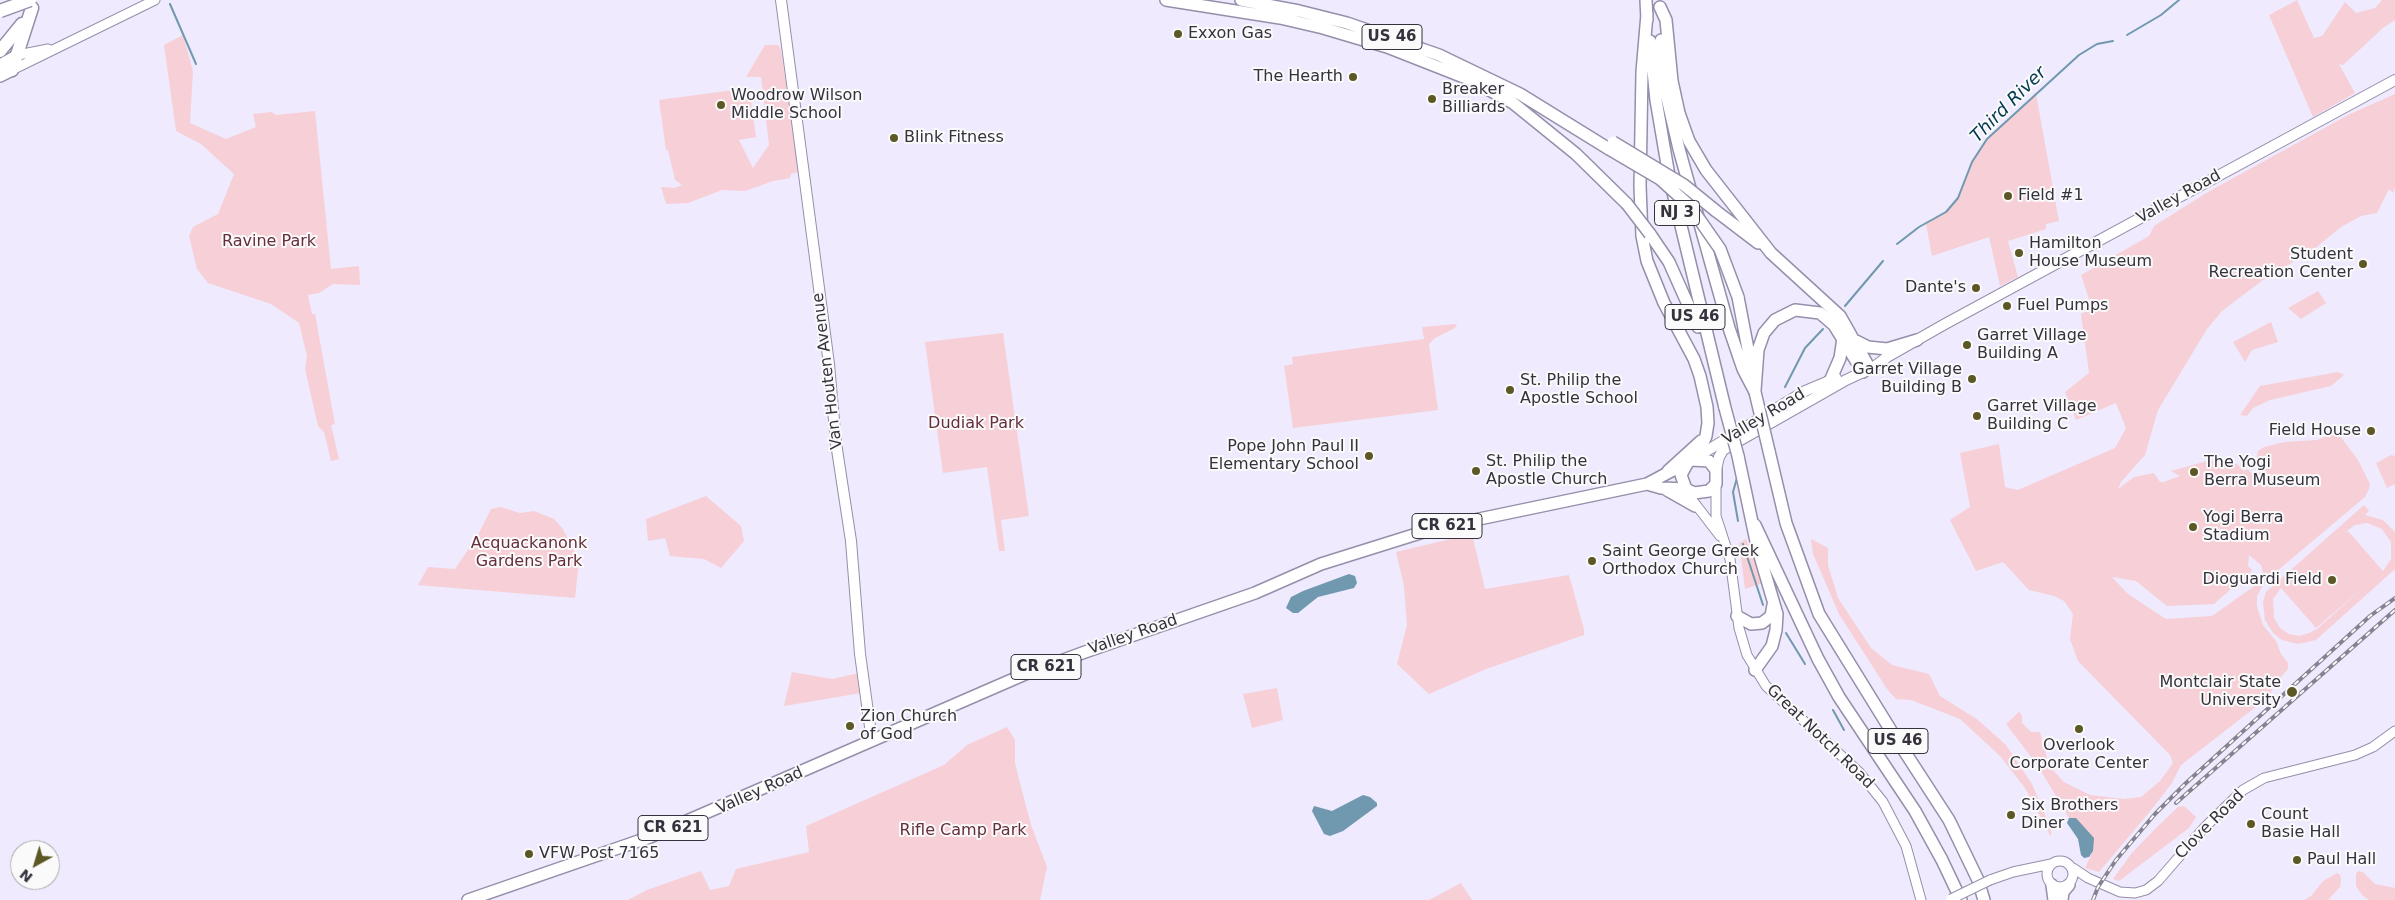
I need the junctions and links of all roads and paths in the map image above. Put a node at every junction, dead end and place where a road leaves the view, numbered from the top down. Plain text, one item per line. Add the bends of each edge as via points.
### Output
1 (155, 0) edge
2 (782, 0) edge
3 (1166, 0) edge
4 (1241, 0) edge
5 (1646, 0) edge
6 (31, 2) edge
7 (1660, 3) edge
8 (0, 11) edge
9 (1647, 14) junction
10 (0, 40) edge
11 (62, 44) junction
12 (0, 50) edge
13 (18, 55) junction
14 (6, 67) edge
15 (0, 76) edge
16 (2395, 80) edge
17 (1611, 145) junction
18 (1772, 253) junction
19 (1843, 338) junction
20 (1917, 340) junction
21 (1856, 342) junction
22 (1865, 368) junction
23 (1830, 380) junction
24 (1755, 392) junction
25 (1725, 408) junction
26 (1706, 436) junction
27 (1692, 459) junction
28 (1716, 470) junction
29 (1668, 472) junction
30 (1647, 484) junction
31 (1716, 484) junction
32 (1661, 488) junction
33 (1688, 490) junction
34 (1695, 506) junction
35 (1755, 526) junction
36 (1725, 542) junction
37 (1773, 604) junction
38 (1737, 616) junction
39 (1756, 670) junction
40 (2395, 731) edge
41 (872, 741) junction
42 (2051, 864) junction
43 (2072, 868) junction
44 (2029, 870) junction
45 (2088, 878) junction
46 (2050, 883) junction
47 (2070, 883) junction
48 (1980, 888) junction
49 (468, 900) edge
50 (1921, 900) edge
51 (1954, 900) edge
52 (1984, 900) edge
53 (1989, 900) edge
54 (2054, 900) edge
55 (2062, 900) edge

1 - 11 street
2 - 41 main road, Van Houten Avenue via 829,364
3 - 25 main road, US 46, bridge via 1280,18 1388,47 1471,80 1520,109 1576,154 1627,204 1650,234 1669,262 1695,317
4 - 17 main road, US 46 via 1312,14 1386,35 1453,61
5 - 9 main road, NJ 3
6 - 8 highway, bridge
6 - 10 highway
6 - 12 highway via 20,27
6 - 13 highway
7 - 18 main road via 1666,20 1678,113 1689,141 1706,170
7 - 24 main road, NJ 3 via 1664,85 1679,149 1729,328
9 - 25 main road, NJ 3 via 1656,100 1669,176
9 - 26 main road via 1642,80 1642,236 1647,261 1664,303 1700,376 1707,407
11 - 13 street
11 - 14 street
13 - 14 highway
14 - 15 main road
16 - 20 main road, Valley Road / CR 621
17 - 18 main road, bridge via 1684,185
17 - 24 main road, US 46, bridge via 1660,180 1694,211 1720,249 1738,297
18 - 21 main road via 1840,316
19 - 22 main road
19 - 23 main road via 1840,358
19 - 24 main road via 1820,313 1795,310 1775,320 1764,333 1758,350
20 - 21 main road via 1887,349
20 - 22 main road, Valley Road / CR 621
21 - 22 main road
22 - 23 main road, Valley Road / CR 621
22 - 28 main road, Valley Road / CR 621 via 1723,450
23 - 27 main road, Valley Road / CR 621
24 - 48 main road, US 46, bridge via 1786,523 1819,614 1949,820
25 - 35 main road, US 46, bridge
26 - 27 main road
26 - 29 main road
27 - 28 main road via 1708,461
27 - 29 main road, Valley Road / CR 621
27 - 33 main road via 1681,475
28 - 31 main road
29 - 30 main road, Valley Road / CR 621
30 - 32 main road, Valley Road / CR 621
30 - 41 main road, Valley Road / CR 621 via 1436,528 1321,564 1255,593 1024,675
31 - 33 main road via 1704,493
31 - 36 street, Great Notch Road via 1716,516
32 - 33 main road, Valley Road / CR 621
32 - 34 main road
33 - 34 street, Great Notch Road
34 - 36 street, Great Notch Road
35 - 37 main road
35 - 51 main road, US 46 via 1818,660 1915,811 1942,860
36 - 38 street, Great Notch Road
37 - 38 main road via 1771,616 1762,623 1751,624
37 - 39 main road via 1777,614 1775,638
38 - 39 street, Great Notch Road via 1742,642
39 - 50 street, Great Notch Road via 1774,694 1859,772 1890,813 1906,846
40 - 45 street, Clove Road via 2355,755 2271,776 2244,790 2146,890 2125,893
41 - 49 main road, Valley Road / CR 621 via 650,837
42 - 43 street, Clove Road via 2062,860
42 - 44 street, Clove Road
42 - 46 street via 2047,871
43 - 45 street, Clove Road
43 - 47 street
44 - 46 street
44 - 51 street, Clove Road, bridge via 1990,880
45 - 47 street
46 - 47 street via 2061,887
46 - 54 main road
47 - 55 main road via 2063,892
48 - 52 main road, US 46
48 - 53 main road

